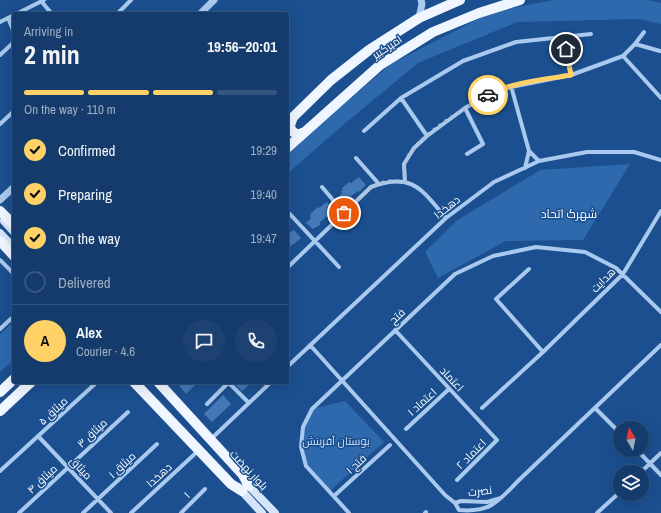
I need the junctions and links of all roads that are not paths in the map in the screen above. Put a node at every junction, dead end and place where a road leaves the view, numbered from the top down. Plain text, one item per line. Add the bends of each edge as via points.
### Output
1 (131, 0) edge
2 (214, 0) edge
3 (421, 0) edge
4 (460, 0) edge
5 (520, 0) edge
6 (42, 1) edge
7 (21, 12) edge
8 (50, 12) edge
9 (119, 12) edge
10 (202, 12) edge
11 (12, 16) edge
12 (8, 18) junction
13 (419, 18) junction
14 (0, 22) edge
15 (12, 27) edge
16 (644, 32) dead end
17 (591, 34) dead end
18 (563, 36) junction
19 (12, 44) edge
20 (635, 44) junction
21 (660, 51) dead end
22 (0, 55) edge
23 (623, 56) junction
24 (571, 75) junction
25 (511, 86) junction
26 (401, 98) junction
27 (661, 98) edge
28 (465, 108) junction
29 (12, 113) edge
30 (290, 120) edge
31 (0, 124) edge
32 (364, 131) dead end
33 (305, 132) junction
34 (427, 136) junction
35 (289, 146) edge
36 (529, 151) junction
37 (467, 154) dead end
38 (356, 158) dead end
39 (661, 160) edge
40 (539, 161) junction
41 (525, 168) junction
42 (405, 182) junction
43 (378, 184) junction
44 (322, 187) dead end
45 (12, 189) edge
46 (0, 200) edge
47 (0, 211) edge
48 (661, 211) edge
49 (289, 213) edge
50 (344, 213) junction
51 (0, 217) edge
52 (446, 218) junction
53 (12, 223) edge
54 (12, 230) edge
55 (0, 233) edge
56 (315, 241) junction
57 (5, 246) edge
58 (12, 254) edge
59 (0, 260) edge
60 (289, 266) edge
61 (339, 267) dead end
62 (529, 269) dead end
63 (12, 272) edge
64 (623, 274) junction
65 (661, 312) edge
66 (12, 318) edge
67 (0, 329) edge
68 (395, 330) junction
69 (310, 346) junction
70 (661, 346) edge
71 (544, 352) junction
72 (289, 365) edge
73 (343, 380) junction
74 (12, 381) edge
75 (29, 384) edge
76 (95, 384) edge
77 (136, 384) edge
78 (143, 384) edge
79 (159, 384) edge
80 (226, 384) edge
81 (230, 384) edge
82 (269, 384) edge
83 (449, 389) junction
84 (0, 392) edge
85 (248, 403) junction
86 (207, 404) dead end
87 (482, 408) dead end
88 (595, 408) junction
89 (0, 411) edge
90 (128, 412) dead end
91 (613, 426) edge
92 (406, 429) dead end
93 (38, 436) junction
94 (497, 440) joint
95 (157, 444) dead end
96 (205, 444) junction
97 (390, 445) dead end
98 (661, 454) edge
99 (644, 457) edge
100 (650, 463) junction
101 (68, 468) junction
102 (0, 471) edge
103 (661, 475) edge
104 (457, 480) dead end
105 (245, 488) junction
106 (205, 489) dead end
107 (334, 496) junction
108 (501, 498) junction
109 (613, 498) edge
110 (98, 499) junction
111 (456, 503) junction
112 (134, 512) edge
113 (19, 513) edge
114 (83, 513) edge
115 (111, 513) edge
116 (181, 513) edge
117 (262, 513) edge
118 (274, 513) edge
119 (349, 513) edge
120 (597, 513) edge

1 - 9 street
2 - 10 street
3 - 13 street
4 - 13 main road, امیرکبیر
5 - 33 main road, امیرکبیر via 433,32 380,64
6 - 7 street
6 - 8 street
11 - 12 street
12 - 14 street
12 - 15 street
13 - 30 main road, امیرکبیر via 364,54 331,80
16 - 20 street
17 - 18 street
18 - 24 street
18 - 26 street via 516,42 463,62
19 - 22 street
20 - 21 street
20 - 23 street
23 - 24 street
23 - 27 street
24 - 25 street
25 - 28 street via 497,90
25 - 36 street
26 - 32 street
26 - 34 street
28 - 34 street
28 - 37 street via 483,144
29 - 31 street
30 - 33 main road via 291,130 297,134
33 - 35 main road, امیرکبیر
34 - 42 street via 414,148 404,164
36 - 40 street
36 - 41 street
38 - 43 street
39 - 40 street, دهخدا via 634,152 587,152
40 - 41 street, دهخدا
41 - 52 street, دهخدا via 494,182
42 - 43 street via 387,181
42 - 52 street via 421,189
43 - 50 street via 371,187
44 - 50 street
45 - 46 street
47 - 53 main road
48 - 64 street, هدایت
49 - 56 street
50 - 56 street
51 - 54 main road
52 - 69 street, دهخدا
55 - 57 main road
56 - 60 street
56 - 61 street
57 - 58 main road
59 - 63 street
62 - 71 street via 496,299
64 - 65 street, فتح
64 - 68 street, فتح via 586,252 536,247 493,256 455,274
64 - 71 street, هدایت
66 - 67 street
68 - 73 street, فتح
68 - 83 street, اعتماد
69 - 72 street, دهخدا
69 - 73 street, نصرت
70 - 88 street, نصرت
71 - 87 street, هدایت
73 - 107 street, فتح via 312,409 303,427 301,447 306,466
73 - 111 street, نصرت via 445,495
74 - 84 main road
75 - 89 main road
76 - 93 street, میثاق ۵
77 - 96 main road
78 - 96 main road
79 - 96 main road
80 - 86 street
81 - 85 street
82 - 85 street, دهخدا
83 - 92 street, اعتماد ۱
83 - 94 street, اعتماد
85 - 96 street, دهخدا
88 - 91 street
88 - 108 street, نصرت
90 - 101 street, میثاق ۳
93 - 101 street, میثاق
93 - 102 street, میثاق ۵
94 - 104 street, اعتماد ۲
95 - 110 street, میثاق ۱
96 - 105 main road via 231,484
96 - 105 main road via 244,475
96 - 112 street, دهخدا
97 - 107 street, فتح ۱
98 - 100 street
99 - 100 street
100 - 103 street
101 - 110 street, میثاق
101 - 113 street, میثاق ۴
105 - 117 main road, بلوار نهضت
105 - 118 main road, بلوار نهضت
106 - 116 street, ۱
107 - 119 street, فتح
108 - 111 street, نصرت via 487,502
108 - 111 street via 491,509 483,511 459,510
109 - 120 street
110 - 114 street, میثاق ۱
110 - 115 street, میثاق

